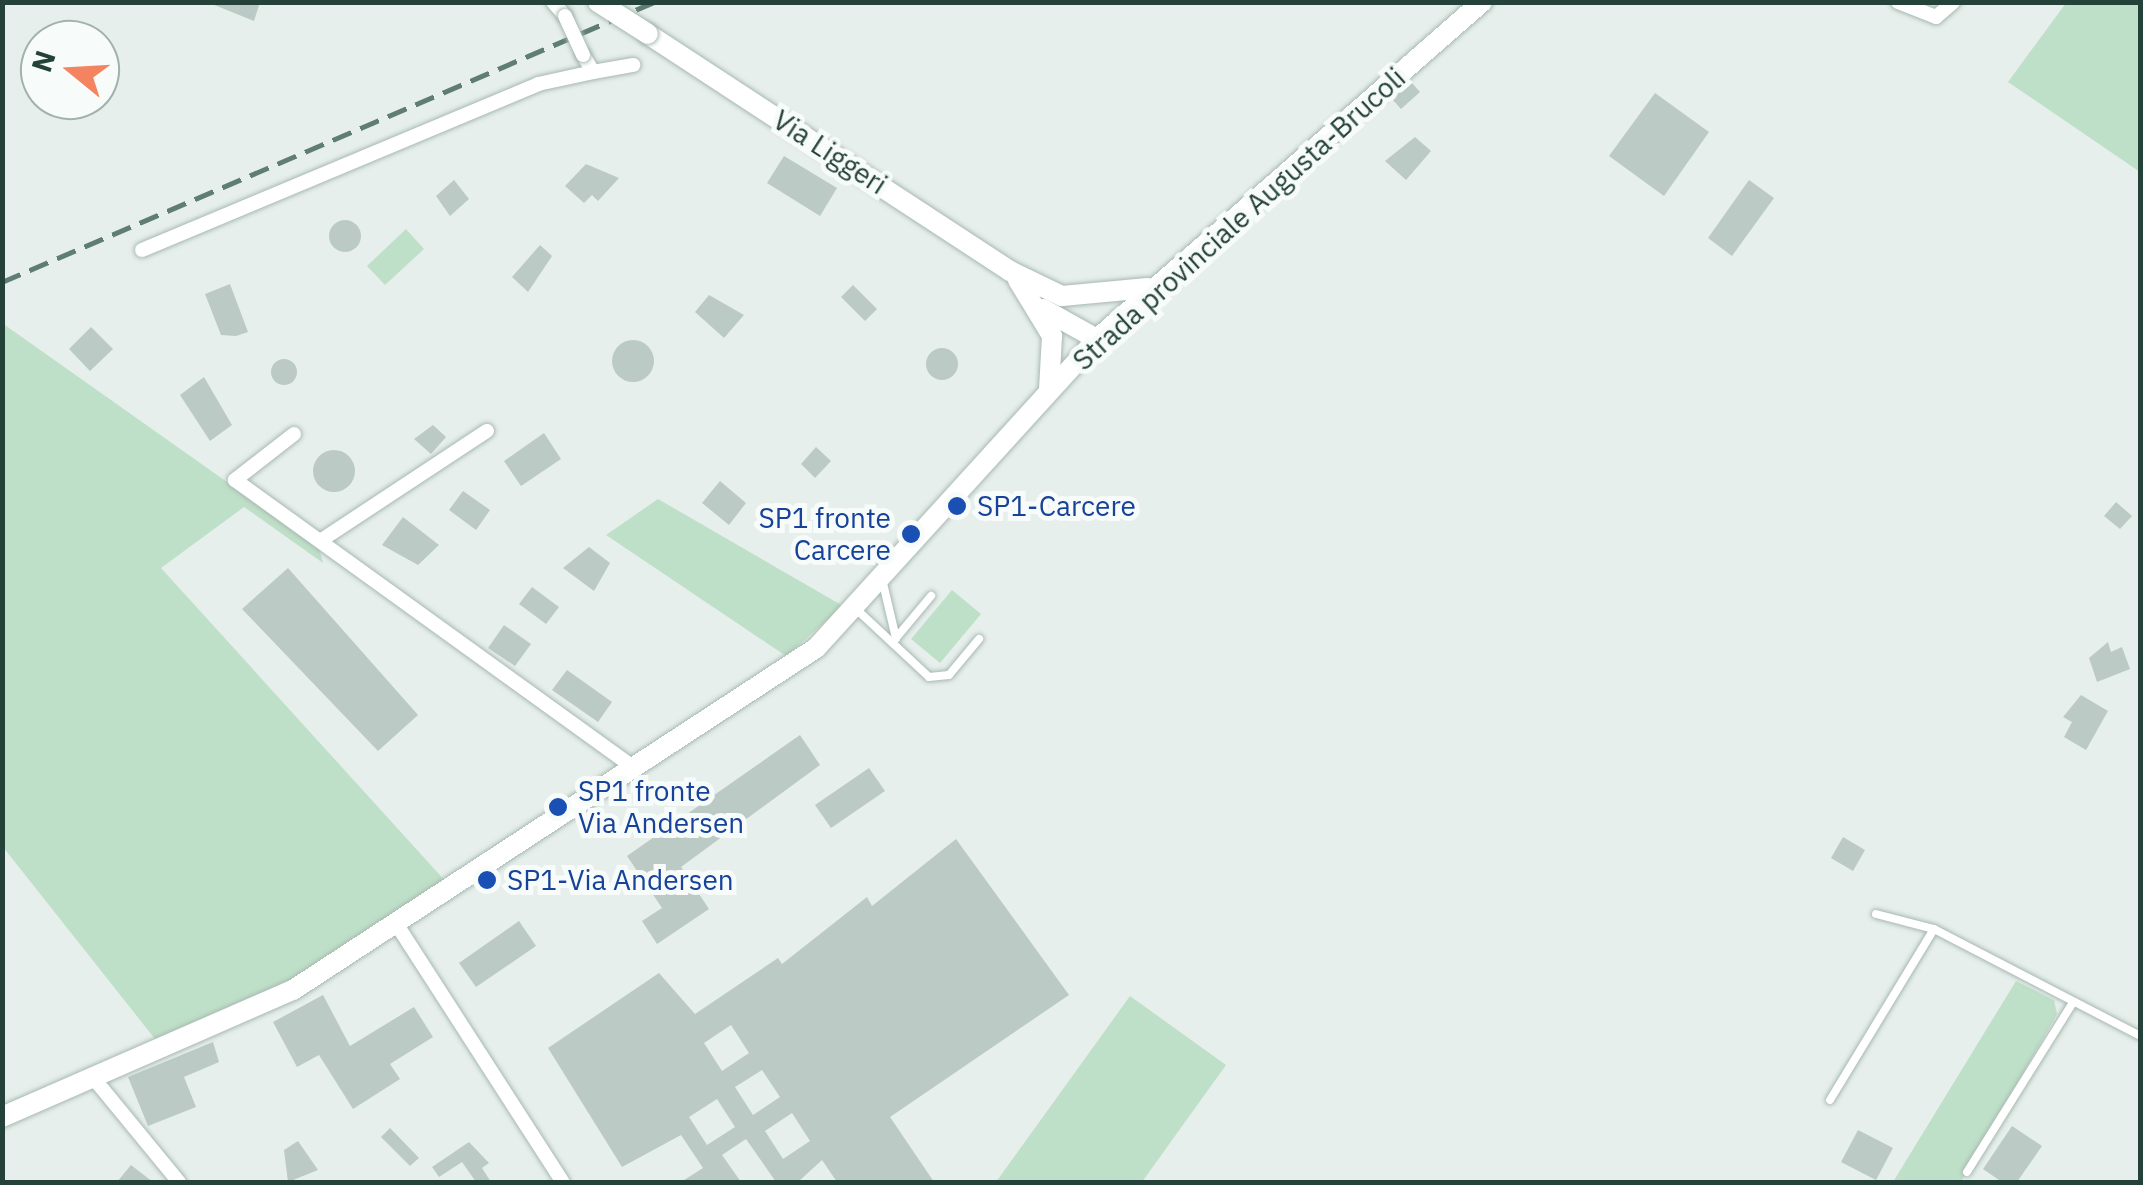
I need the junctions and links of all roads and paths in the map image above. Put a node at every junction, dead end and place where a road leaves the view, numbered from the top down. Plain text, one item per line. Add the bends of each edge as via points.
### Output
1 (553, 2) edge
2 (598, 2) edge
3 (1482, 2) edge
4 (1898, 2) edge
5 (1953, 2) edge
6 (633, 65) dead end
7 (593, 72) junction
8 (142, 250) dead end
9 (1010, 272) junction
10 (1159, 284) junction
11 (1062, 296) junction
12 (1043, 309) junction
13 (1098, 339) junction
14 (1048, 393) junction
15 (487, 432) dead end
16 (294, 434) dead end
17 (320, 541) junction
18 (882, 579) junction
19 (931, 596) dead end
20 (855, 608) junction
21 (896, 638) junction
22 (979, 638) dead end
23 (636, 769) junction
24 (1876, 914) dead end
25 (400, 928) junction
26 (1934, 930) junction
27 (2072, 1004) junction
28 (2140, 1036) edge
29 (91, 1075) junction
30 (1830, 1100) dead end
31 (2, 1118) edge
32 (1967, 1172) dead end
33 (179, 1182) edge
34 (562, 1182) edge

1 - 7 street, bridge
2 - 9 main road, Via Liggeri, bridge
3 - 10 main road, Strada provinciale Augusta-Brucoli
4 - 5 street via 1924,17
6 - 7 street
7 - 8 street via 538,84
9 - 11 main road
9 - 12 main road
10 - 11 main road via 1100,299
10 - 13 main road, Strada provinciale Augusta-Brucoli
11 - 13 main road
12 - 13 main road
12 - 14 main road via 1054,362
13 - 14 main road, Strada provinciale Augusta-Brucoli
14 - 18 main road, Strada provinciale Augusta-Brucoli
15 - 17 street
16 - 17 street via 235,480
17 - 23 street
18 - 20 main road, Strada provinciale Augusta-Brucoli
18 - 21 lane
19 - 21 lane
20 - 21 lane
20 - 23 main road, Strada provinciale Augusta-Brucoli via 816,648
21 - 22 lane via 930,677 943,678
23 - 25 main road, Strada provinciale Augusta-Brucoli
24 - 26 lane
25 - 29 main road, Strada provinciale Augusta-Brucoli via 276,998
25 - 34 street
26 - 27 lane
26 - 30 lane
27 - 28 lane
27 - 32 lane
29 - 31 main road, Strada provinciale Augusta-Brucoli
29 - 33 street

